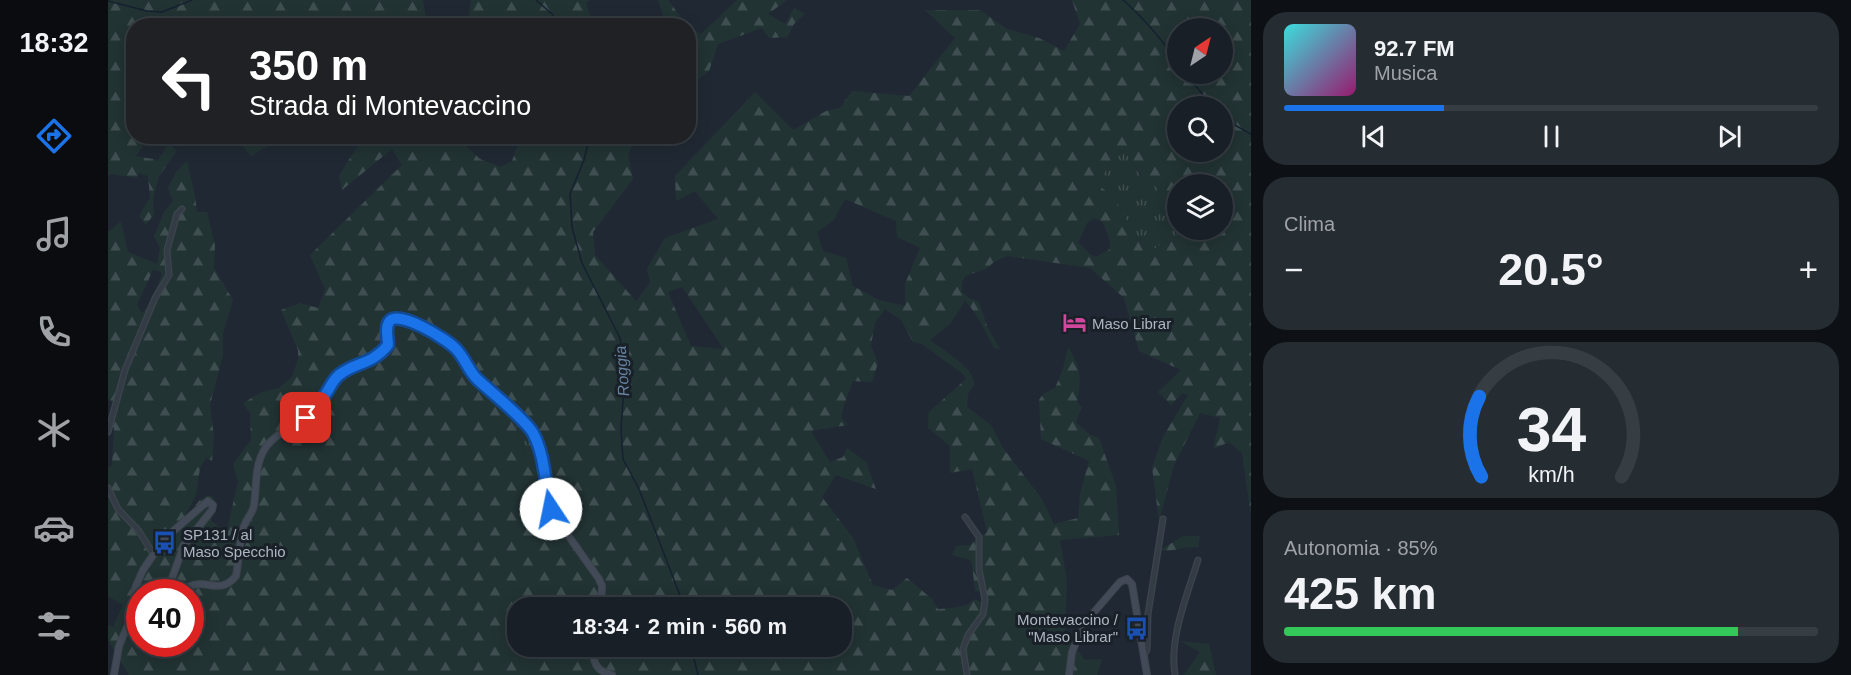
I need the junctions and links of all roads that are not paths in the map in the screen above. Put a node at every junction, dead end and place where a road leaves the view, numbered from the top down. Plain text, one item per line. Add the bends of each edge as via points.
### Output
1 (183, 209) dead end
2 (108, 432) edge
3 (108, 488) edge
4 (965, 518) dead end
5 (1163, 519) dead end
6 (153, 554) junction
7 (1198, 560) dead end
8 (172, 579) edge
9 (204, 584) edge
10 (602, 597) edge
11 (1144, 655) junction
12 (593, 657) edge
13 (114, 675) edge
14 (612, 675) edge
15 (967, 675) edge
16 (1069, 675) edge
17 (1147, 675) edge
18 (1175, 675) edge

1 - 2 street via 177,214 167,250 169,275 125,369
3 - 6 street via 118,508
4 - 15 street via 980,537 979,569 985,600 983,614 964,645
5 - 11 street
6 - 8 street via 202,505 208,501 212,504 208,516 184,545
6 - 13 street via 136,586 133,610 118,646
7 - 18 street via 1177,633
9 - 10 street via 222,586 234,579 245,522 254,507 263,451 275,437 306,418 341,373 382,352 388,345 388,324 399,318 450,343 474,376 531,431 551,509 599,579
11 - 16 street via 1132,584 1123,580 1095,611 1078,638
11 - 17 street
12 - 14 street via 600,671

